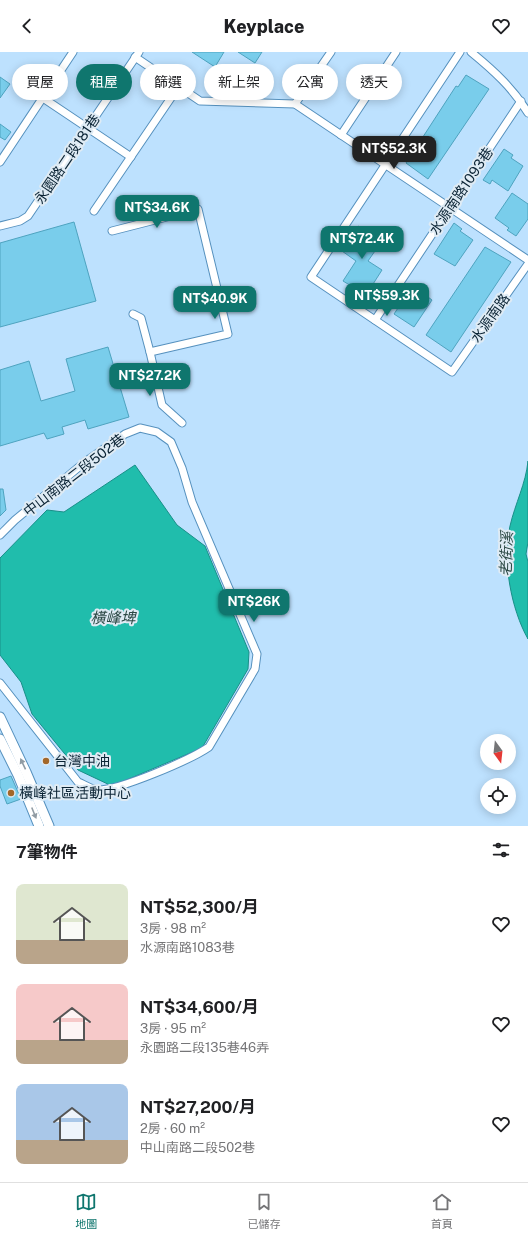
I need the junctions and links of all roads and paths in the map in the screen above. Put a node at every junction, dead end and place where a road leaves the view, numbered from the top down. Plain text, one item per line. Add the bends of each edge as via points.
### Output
1 (73, 52) edge
2 (331, 52) edge
3 (396, 52) edge
4 (460, 52) edge
5 (471, 52) edge
6 (137, 54) edge
7 (65, 64) edge
8 (150, 64) edge
9 (196, 98) edge
10 (42, 100) edge
11 (46, 100) edge
12 (169, 100) edge
13 (521, 101) junction
14 (295, 104) junction
15 (528, 113) edge
16 (88, 128) junction
17 (341, 135) junction
18 (131, 157) junction
19 (0, 162) edge
20 (386, 165) junction
21 (450, 208) junction
22 (94, 211) dead end
23 (0, 226) edge
24 (112, 231) dead end
25 (528, 260) edge
26 (528, 264) edge
27 (133, 314) dead end
28 (375, 320) junction
29 (150, 352) junction
30 (182, 423) dead end
31 (0, 535) edge
32 (0, 683) edge
33 (0, 717) edge
34 (0, 739) edge
35 (39, 826) edge
36 (49, 826) edge

1 - 7 street
2 - 14 street
3 - 17 street
4 - 20 street
5 - 13 street via 493,70
6 - 8 street
6 - 16 street, 永園路二段181巷
9 - 14 street via 200,101
10 - 19 street
11 - 16 street
12 - 18 street
13 - 15 street
13 - 21 street, 水源南路1093巷
14 - 17 street
16 - 18 street
16 - 23 street, 永園路二段181巷 via 28,216 20,222
17 - 20 street
18 - 22 street
20 - 21 street
20 - 28 street via 311,277
21 - 25 street
21 - 28 street, 水源南路1093巷
24 - 29 street via 198,209 228,334
26 - 28 street, 水源南路 via 452,372
27 - 29 street via 141,318
29 - 30 street via 162,406
31 - 32 street, 中山南路二段502巷 via 86,462 126,434 140,428 157,432 171,442 192,502 257,654 255,669 209,747 197,755 117,787 97,790 78,782
36 -> 33 main road
34 -> 35 main road

